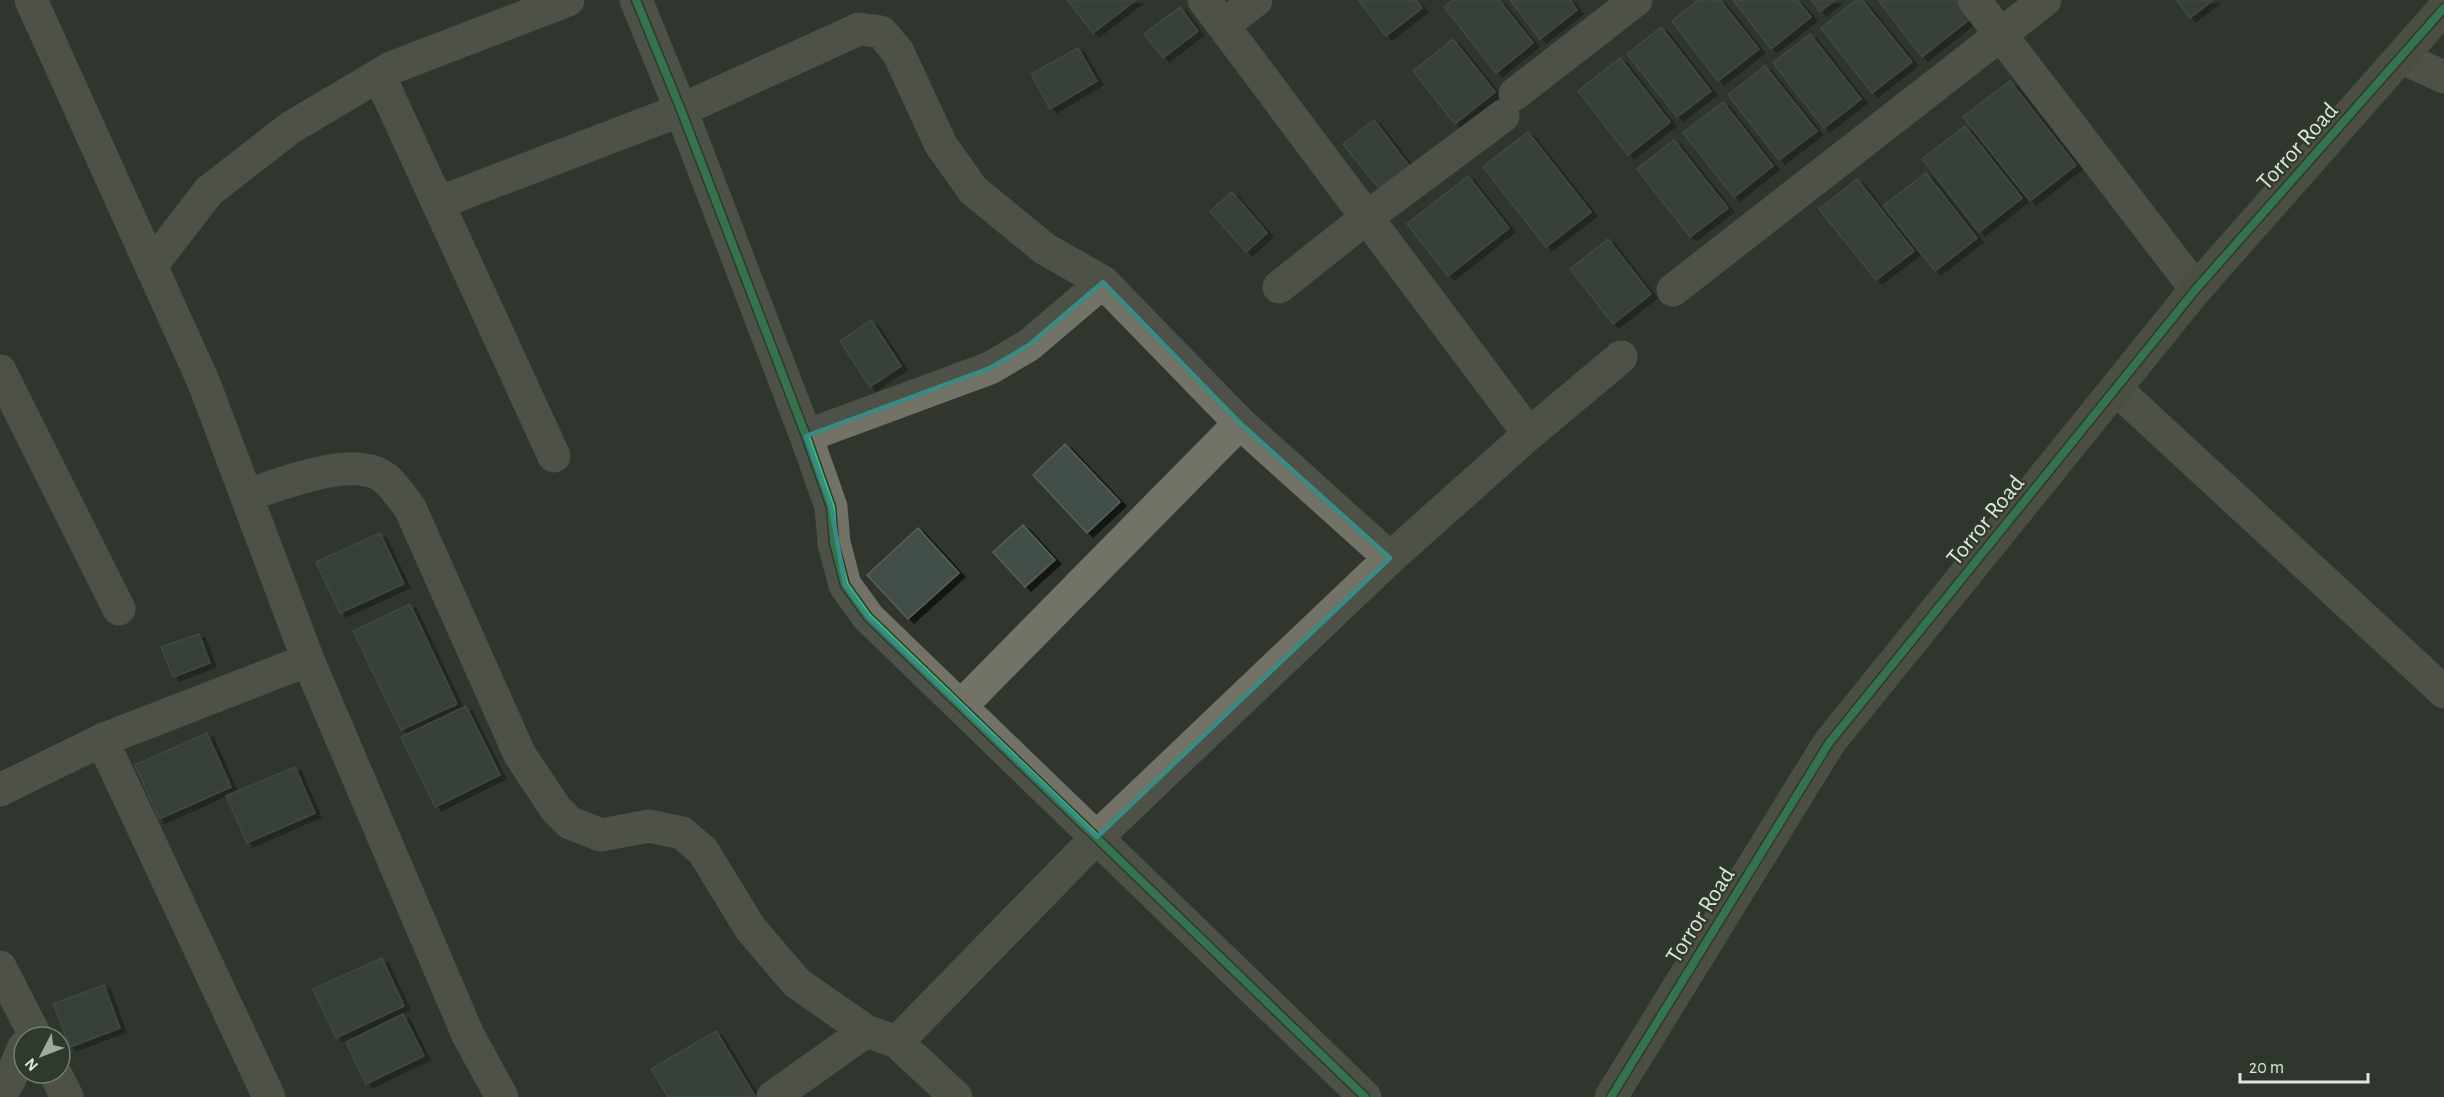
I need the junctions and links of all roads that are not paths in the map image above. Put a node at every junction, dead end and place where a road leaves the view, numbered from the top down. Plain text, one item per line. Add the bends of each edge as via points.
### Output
1 (31, 0) edge
2 (568, 0) edge
3 (636, 0) edge
4 (1204, 0) edge
5 (1256, 0) edge
6 (1636, 0) edge
7 (1974, 0) edge
8 (2044, 0) edge
9 (2444, 8) edge
10 (1224, 25) junction
11 (2001, 34) junction
12 (2402, 58) junction
13 (379, 75) junction
14 (2444, 77) edge
15 (681, 110) junction
16 (438, 203) junction
17 (1366, 218) junction
18 (151, 266) junction
19 (1103, 282) junction
20 (1279, 287) dead end
21 (2196, 289) junction
22 (1673, 290) dead end
23 (1621, 357) dead end
24 (0, 371) edge
25 (2116, 389) junction
26 (1240, 423) junction
27 (1529, 434) junction
28 (807, 436) junction
29 (554, 456) dead end
30 (247, 495) junction
31 (1390, 558) junction
32 (119, 609) dead end
33 (308, 660) junction
34 (2444, 692) edge
35 (961, 705) junction
36 (102, 740) junction
37 (0, 790) edge
38 (1097, 837) junction
39 (0, 967) edge
40 (25, 1025) edge
41 (866, 1031) junction
42 (897, 1042) junction
43 (12, 1075) edge
44 (0, 1095) edge
45 (269, 1097) edge
46 (502, 1097) edge
47 (773, 1097) edge
48 (956, 1097) edge
49 (1365, 1097) edge
50 (1611, 1097) edge

1 - 18 street
2 - 13 street
3 - 15 street
4 - 10 street
5 - 10 street
6 - 17 street
7 - 11 street
8 - 11 street
9 - 12 street, Torror Road
10 - 17 street
11 - 21 street
11 - 22 street
12 - 14 street
12 - 21 street, Torror Road
13 - 16 street
13 - 18 street via 290,128 209,191
15 - 16 street
15 - 19 street via 859,29 881,32 898,52 941,145 973,190 1045,249
15 - 28 street
16 - 29 street
17 - 20 street
17 - 27 street
18 - 30 street via 204,383
19 - 26 street
19 - 28 street via 1029,345 990,368
21 - 25 street, Torror Road
23 - 27 street
24 - 32 street
25 - 34 street
25 - 50 street, Torror Road via 1829,743
26 - 31 street
26 - 35 street
27 - 31 street
28 - 35 street via 831,507 834,543 845,585 868,617
30 - 33 street
30 - 41 street via 319,472 357,468 382,476 410,508 520,755 556,809 570,823 601,834 648,826 682,833 703,851 750,928 797,983
31 - 38 street
33 - 36 street
33 - 46 street via 468,1035
35 - 38 street
36 - 37 street
36 - 45 street
38 - 42 street
38 - 49 street
39 - 40 street
41 - 42 street
41 - 47 street
42 - 48 street
43 - 44 street

